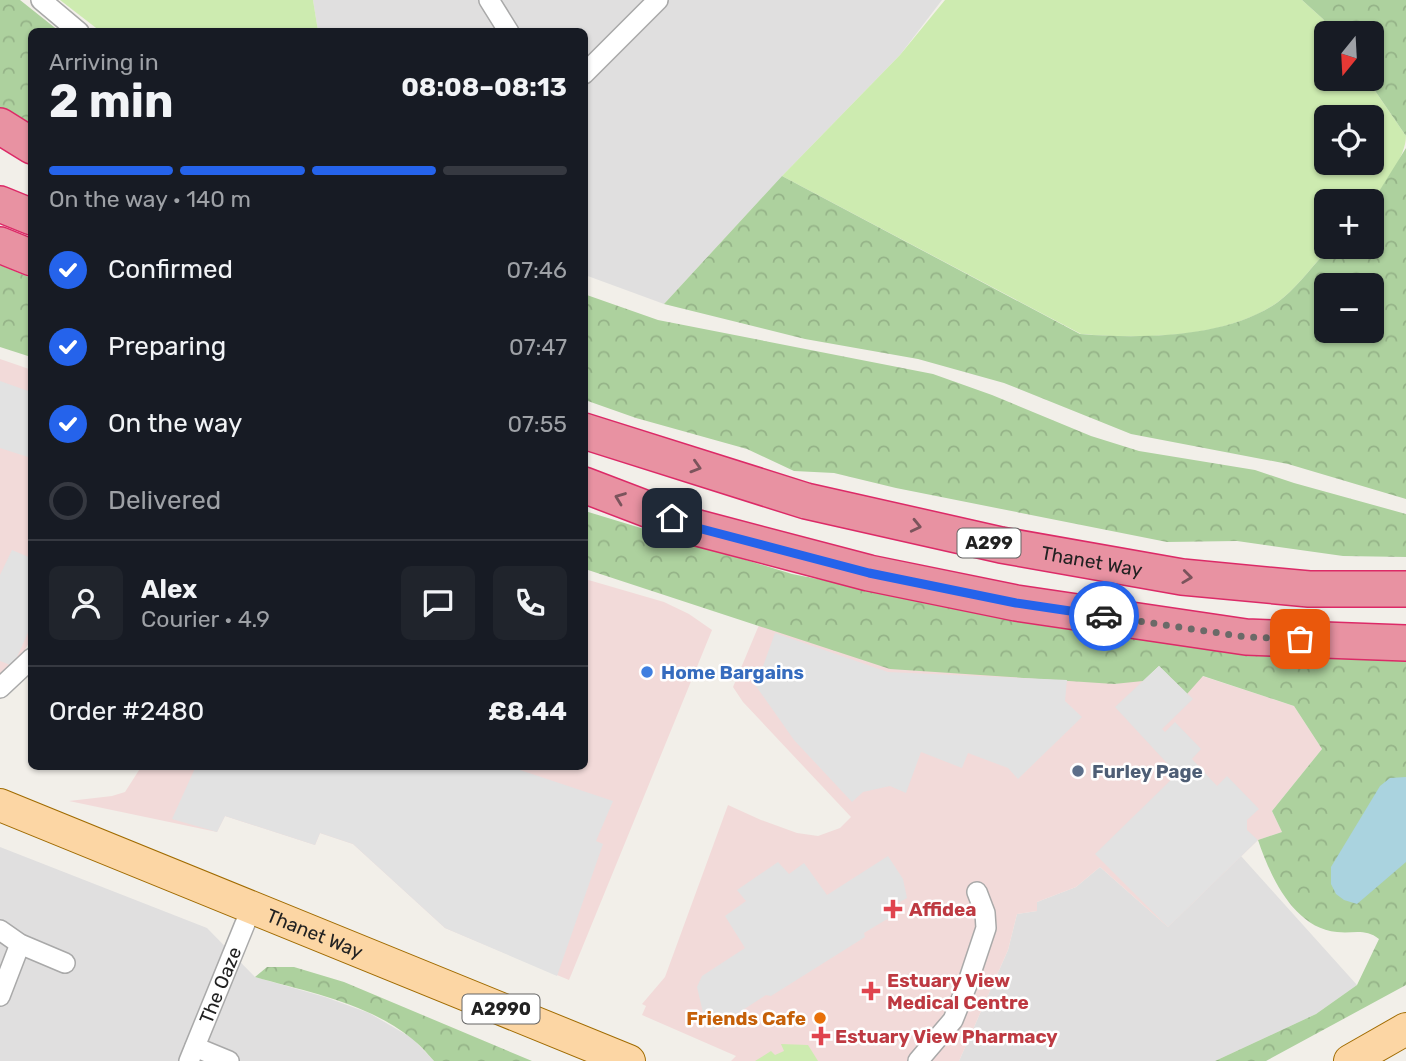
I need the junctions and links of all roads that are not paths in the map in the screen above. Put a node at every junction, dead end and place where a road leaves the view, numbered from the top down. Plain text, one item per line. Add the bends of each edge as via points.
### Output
1 (41, 0) edge
2 (489, 0) edge
3 (658, 0) edge
4 (74, 28) edge
5 (506, 28) edge
6 (588, 70) edge
7 (0, 126) edge
8 (28, 144) edge
9 (0, 204) edge
10 (28, 215) edge
11 (0, 245) edge
12 (28, 256) edge
13 (588, 432) edge
14 (588, 487) edge
15 (1406, 589) edge
16 (1406, 643) edge
17 (28, 662) edge
18 (0, 688) edge
19 (0, 805) edge
20 (977, 892) dead end
21 (251, 909) junction
22 (0, 930) edge
23 (20, 944) junction
24 (65, 963) dead end
25 (0, 996) edge
26 (1406, 1029) edge
27 (192, 1054) edge
28 (229, 1061) edge
29 (629, 1061) edge
30 (918, 1061) edge
31 (1350, 1061) edge

1 - 4 street
2 - 5 street
3 - 6 street
7 - 8 highway
9 - 10 highway
11 - 12 highway
13 -> 15 highway, Thanet Way / A299 via 806,501 1001,545 1194,578 1309,589
16 -> 14 highway via 1246,637 1016,603 869,573 694,527
17 - 18 street
19 - 21 main road, Thanet Way / A2990
20 - 30 street via 986,928 967,985 953,1020
21 - 27 street, The Oaze
21 - 29 main road, Thanet Way / A2990
22 - 23 street
23 - 24 street
23 - 25 street
26 - 31 main road
27 - 28 street

